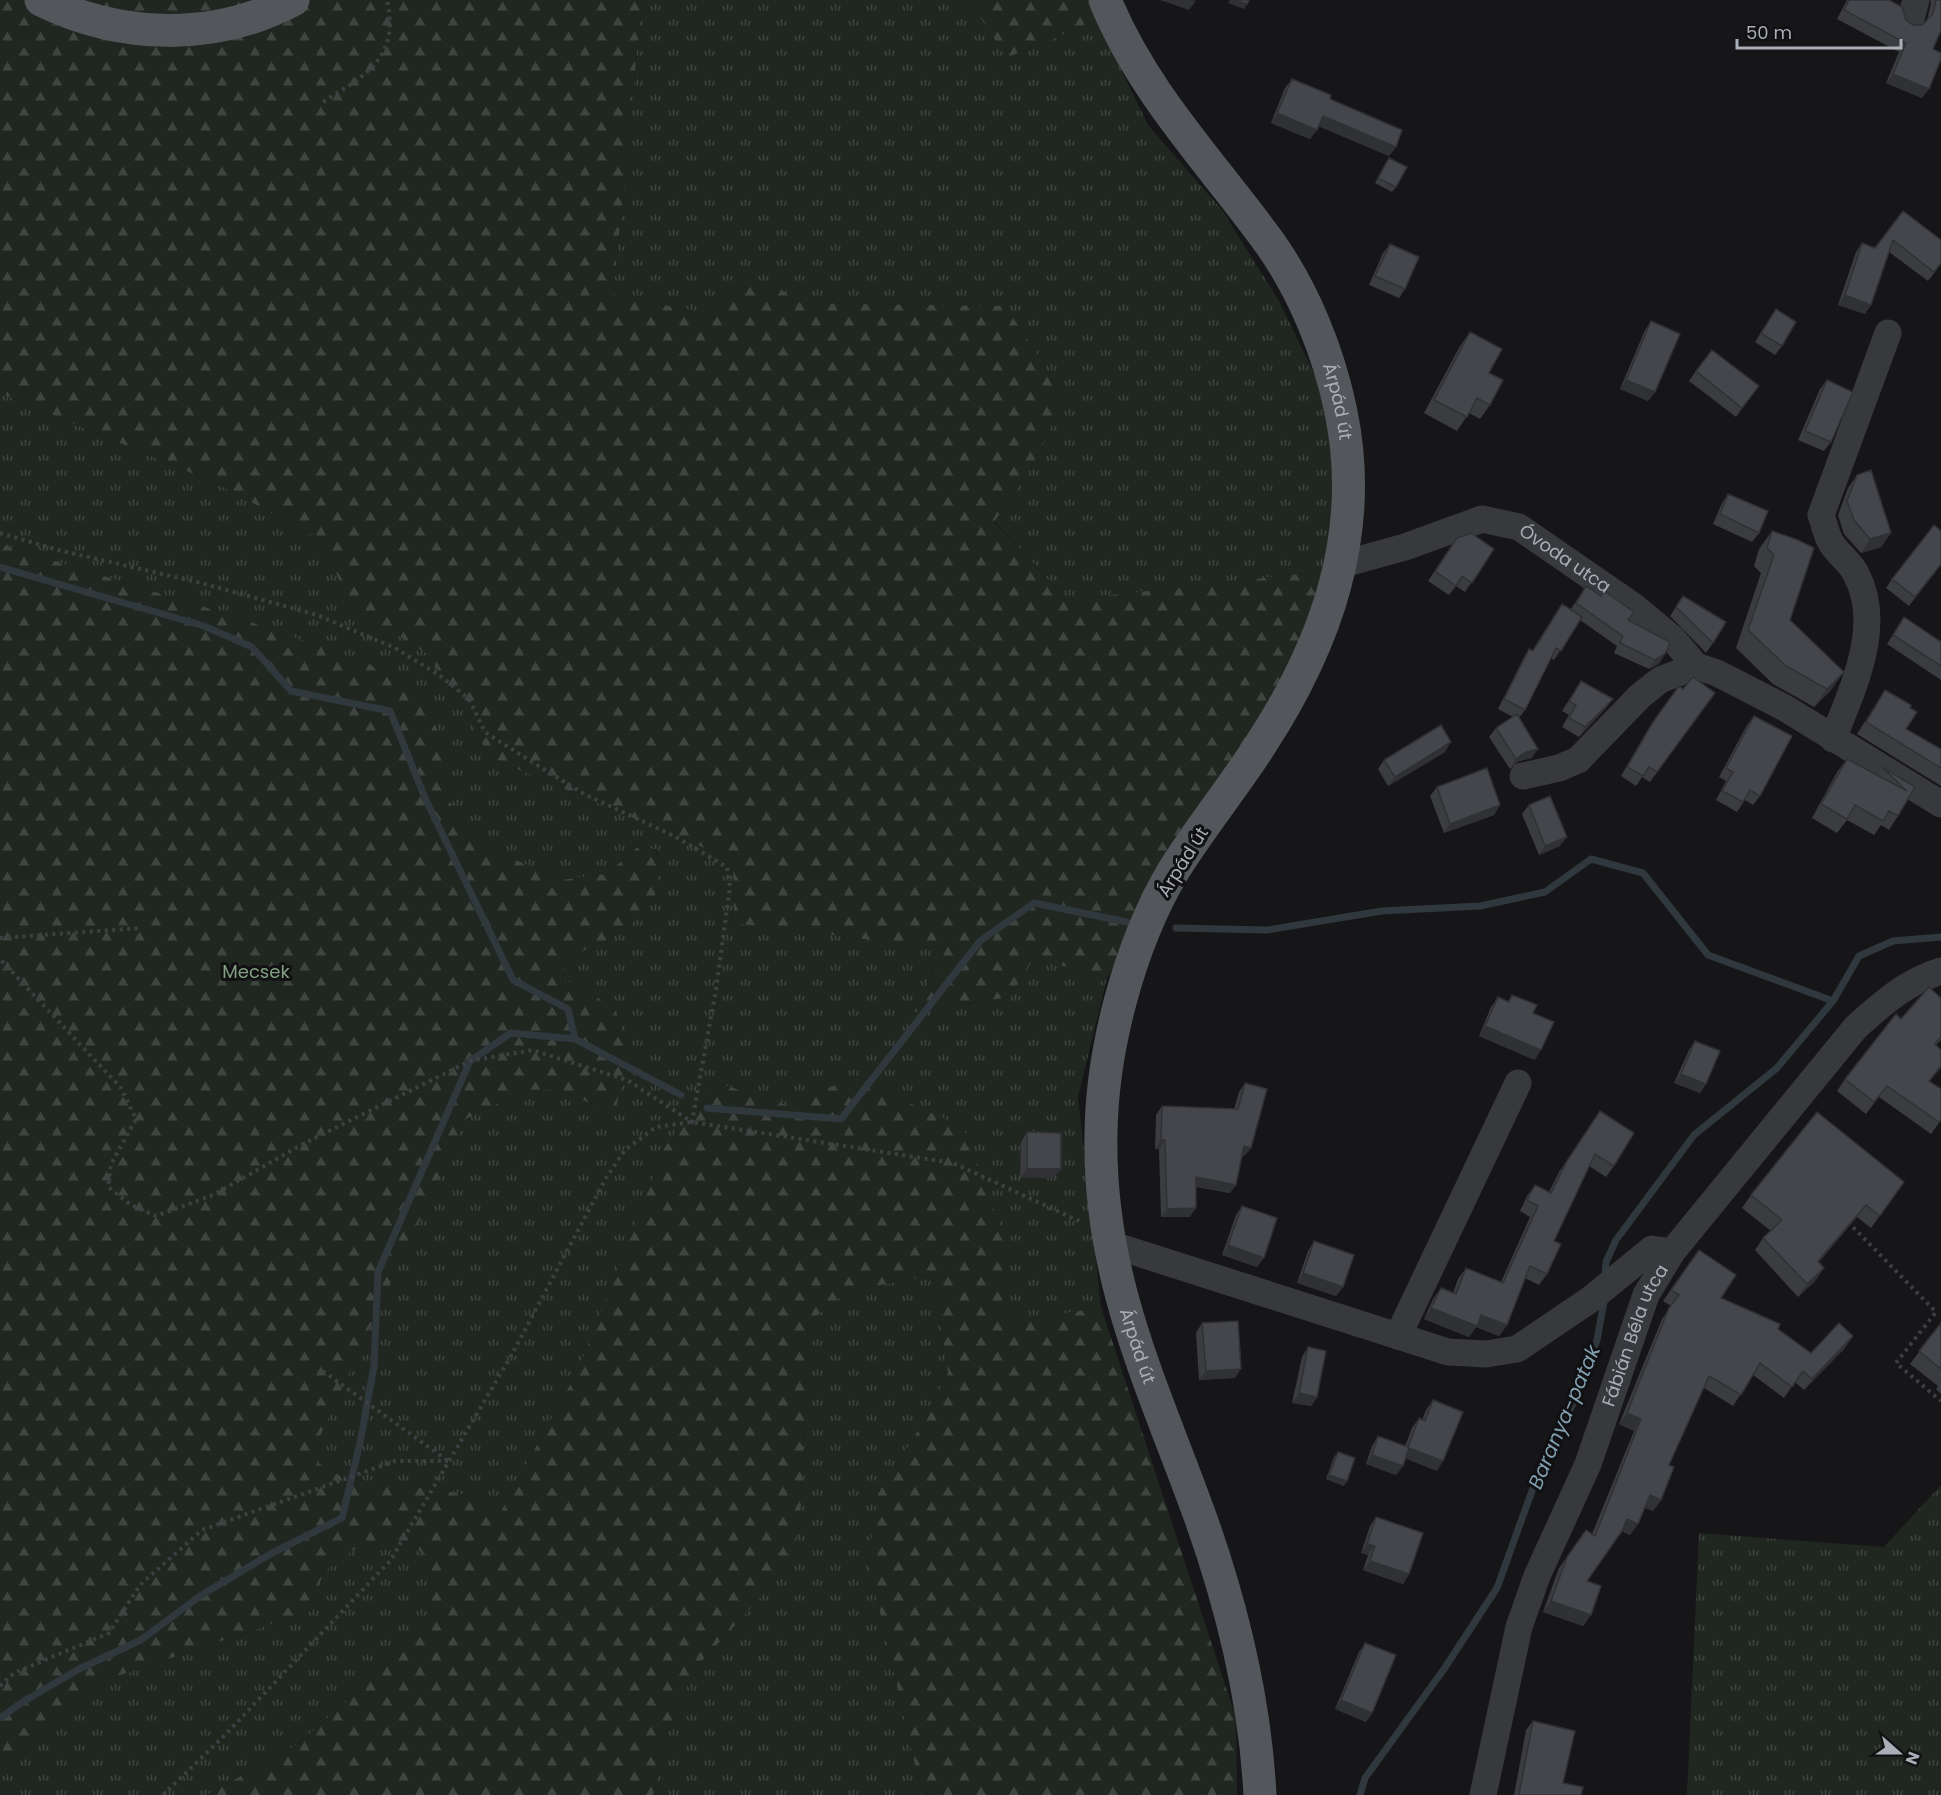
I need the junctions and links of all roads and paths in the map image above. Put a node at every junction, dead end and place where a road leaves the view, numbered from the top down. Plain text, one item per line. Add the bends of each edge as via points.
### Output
1 (41, 0) edge
2 (293, 0) edge
3 (387, 0) edge
4 (1106, 0) edge
5 (322, 102) dead end
6 (1888, 333) dead end
7 (0, 533) edge
8 (1340, 565) junction
9 (1696, 666) junction
10 (1833, 739) junction
11 (1523, 776) dead end
12 (1941, 804) edge
13 (141, 928) dead end
14 (0, 938) edge
15 (0, 958) edge
16 (1941, 971) edge
17 (1518, 1083) dead end
18 (692, 1122) junction
19 (1847, 1221) edge
20 (1108, 1232) junction
21 (1672, 1252) junction
22 (1398, 1336) junction
23 (323, 1371) dead end
24 (1941, 1401) edge
25 (449, 1461) junction
26 (0, 1686) edge
27 (163, 1795) edge
28 (1260, 1795) edge
29 (1483, 1795) edge

1 - 2 main road via 105,24 180,32 215,27
3 - 5 path via 390,33 376,64
4 - 8 main road, Árpád út via 1127,49 1153,91 1271,245 1309,315 1342,412 1349,495
6 - 10 street via 1821,515 1830,542 1856,573 1865,600 1868,630 1850,696
7 - 18 path via 317,615 395,648 469,699 485,732 584,794 674,836 727,867 730,887 716,989
8 - 9 street, Óvoda utca via 1482,519 1520,526 1632,605
8 - 20 main road, Árpád út via 1328,614 1304,673 1263,741 1173,872 1153,910 1126,985 1103,1081 1101,1167
9 - 10 street, Óvoda utca via 1717,672 1785,708
9 - 11 street via 1660,680 1578,760
10 - 12 street, Óvoda utca
13 - 14 path
15 - 18 path via 121,1088 136,1119 111,1164 108,1186 131,1205 156,1216 213,1195 303,1144 470,1061 532,1050 627,1080
16 - 21 street, Fábián Béla utca via 1916,979 1856,1027
17 - 22 street
18 - 20 path via 953,1163
18 - 25 path via 656,1127 625,1150 612,1168 511,1356
19 - 24 path via 1936,1312 1896,1363
20 - 22 street
20 - 28 main road, Árpád út via 1122,1302 1145,1375 1201,1520 1235,1625 1249,1685
21 - 22 street via 1652,1249 1591,1299 1516,1349 1486,1354 1448,1352
21 - 29 street, Fábián Béla utca via 1646,1295 1588,1464 1533,1586 1505,1683
23 - 25 path
25 - 26 path via 395,1461 202,1530 140,1585 109,1633 14,1674
25 - 27 path via 390,1561

